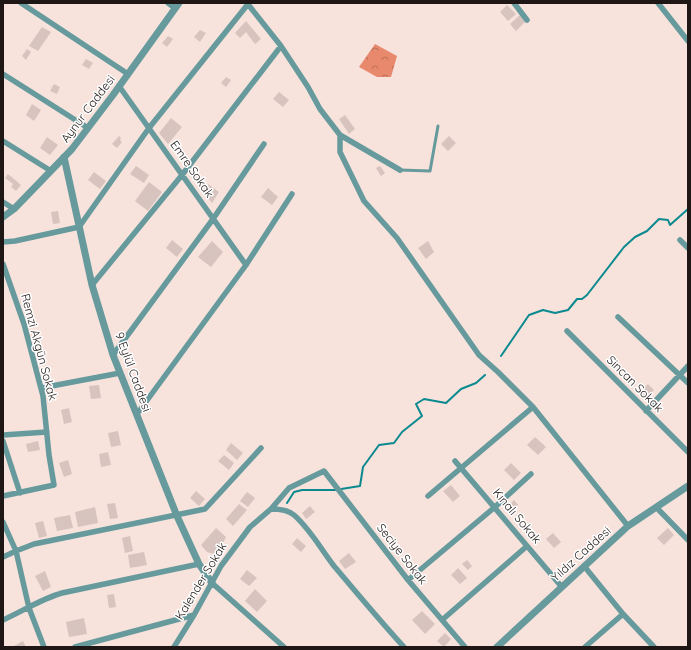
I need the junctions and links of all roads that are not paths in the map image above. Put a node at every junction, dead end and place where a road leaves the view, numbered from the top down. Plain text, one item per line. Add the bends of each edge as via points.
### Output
1 (21, 3) edge
2 (168, 3) edge
3 (514, 3) edge
4 (248, 4) edge
5 (661, 4) edge
6 (177, 5) edge
7 (528, 20) dead end
8 (688, 41) edge
9 (281, 46) junction
10 (3, 74) edge
11 (128, 74) junction
12 (119, 86) junction
13 (438, 126) dead end
14 (88, 128) junction
15 (149, 128) junction
16 (340, 135) junction
17 (3, 140) edge
18 (264, 144) dead end
19 (64, 157) junction
20 (400, 170) joint
21 (51, 171) junction
22 (182, 174) junction
23 (292, 194) dead end
24 (3, 202) edge
25 (14, 209) junction
26 (3, 218) edge
27 (213, 219) junction
28 (79, 227) junction
29 (680, 240) dead end
30 (3, 242) edge
31 (688, 248) edge
32 (3, 264) edge
33 (246, 265) junction
34 (92, 285) junction
35 (618, 317) dead end
36 (567, 331) dead end
37 (113, 355) junction
38 (688, 366) edge
39 (120, 373) junction
40 (680, 375) junction
41 (688, 383) edge
42 (41, 388) junction
43 (532, 407) junction
44 (646, 411) junction
45 (137, 414) junction
46 (47, 432) junction
47 (3, 435) edge
48 (3, 441) edge
49 (261, 448) dead end
50 (688, 452) edge
51 (454, 461) dead end
52 (461, 468) junction
53 (324, 471) joint
54 (531, 474) dead end
55 (688, 486) edge
56 (20, 493) junction
57 (3, 496) edge
58 (428, 496) dead end
59 (495, 507) junction
60 (656, 507) junction
61 (271, 509) junction
62 (177, 516) junction
63 (3, 522) edge
64 (628, 526) junction
65 (688, 540) edge
66 (527, 546) junction
67 (16, 551) junction
68 (3, 557) edge
69 (199, 564) junction
70 (584, 566) junction
71 (408, 580) junction
72 (212, 583) junction
73 (562, 586) junction
74 (29, 608) junction
75 (623, 614) junction
76 (194, 615) junction
77 (3, 620) edge
78 (442, 620) junction
79 (44, 647) edge
80 (75, 647) edge
81 (174, 647) edge
82 (284, 647) edge
83 (404, 647) edge
84 (465, 647) edge
85 (497, 647) edge
86 (585, 647) edge
87 (654, 647) edge

1 - 11 street
2 - 6 street
3 - 7 street
4 - 9 street
4 - 15 street
5 - 8 street
6 - 11 street, Aynur Caddesi
9 - 16 street via 320,109
9 - 22 street
10 - 14 street
11 - 12 street, Aynur Caddesi
12 - 14 street, Aynur Caddesi
12 - 15 street, Emre Sokak
13 - 20 lane via 430,171
14 - 19 street, Aynur Caddesi
15 - 22 street, Emre Sokak
15 - 28 street
16 - 20 street
16 - 43 street via 340,152 364,202 397,238 479,355
17 - 21 street
18 - 27 street
19 - 21 street, Aynur Caddesi
19 - 28 street, 9 Eylül Caddesi
21 - 25 street, Aynur Caddesi
22 - 27 street, Emre Sokak
22 - 34 street
23 - 33 street
24 - 25 street
25 - 26 street, Aynur Caddesi
27 - 33 street, Emre Sokak
27 - 37 street
28 - 30 street
28 - 34 street, 9 Eylül Caddesi
29 - 31 street
32 - 42 street, Remzi Akgün Sokak via 24,324
33 - 45 street
34 - 37 street, 9 Eylül Caddesi
35 - 40 street
36 - 44 street, Sincan Sokak
37 - 39 street, 9 Eylül Caddesi
38 - 40 street
39 - 42 street
39 - 45 street, 9 Eylül Caddesi
40 - 41 street
40 - 44 street via 667,392
42 - 46 street, Remzi Akgün Sokak
43 - 52 street
43 - 64 street
44 - 50 street, Sincan Sokak
45 - 62 street, 9 Eylül Caddesi
46 - 47 street
46 - 56 street, Remzi Akgün Sokak via 54,485
48 - 56 street
49 - 62 street via 205,509
51 - 52 street, Kınalı Sokak
52 - 58 street
52 - 59 street, Kınalı Sokak
53 - 61 street, Kalender Sokak via 289,488
53 - 71 street, Seciye Sokak
54 - 59 street
55 - 60 street, Yıldız Caddesi
56 - 57 street
59 - 66 street, Kınalı Sokak
59 - 71 street
60 - 64 street, Yıldız Caddesi
60 - 65 street
61 - 72 street, Kalender Sokak via 250,527 221,566
61 - 83 street via 280,509 292,514 302,524 333,565
62 - 67 street via 34,544
62 - 69 street, 9 Eylül Caddesi
63 - 67 street
64 - 70 street, Yıldız Caddesi
66 - 73 street, Kınalı Sokak
66 - 78 street
67 - 68 street
67 - 74 street
69 - 72 street, 9 Eylül Caddesi
69 - 74 street via 62,592
70 - 73 street, Yıldız Caddesi
70 - 75 street
71 - 78 street, Seciye Sokak
72 - 76 street, Kalender Sokak
72 - 82 street
73 - 85 street, Yıldız Caddesi
74 - 77 street
74 - 79 street
75 - 86 street
75 - 87 street
76 - 80 street
76 - 81 street, Kalender Sokak
78 - 84 street, Seciye Sokak

